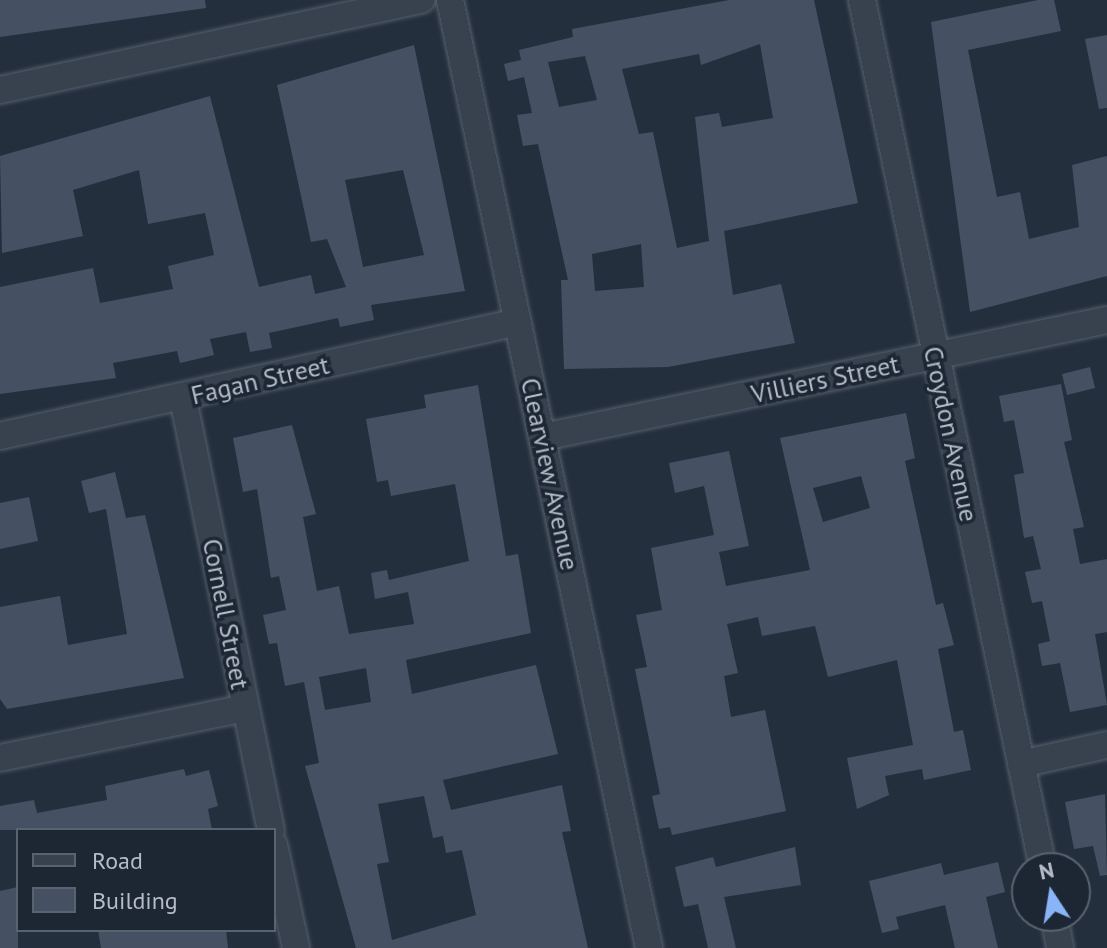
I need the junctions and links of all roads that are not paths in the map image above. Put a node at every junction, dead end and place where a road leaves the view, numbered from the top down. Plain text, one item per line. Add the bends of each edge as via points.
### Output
1 (421, 0) edge
2 (450, 0) edge
3 (862, 0) edge
4 (0, 90) edge
5 (1107, 320) edge
6 (518, 322) junction
7 (934, 356) junction
8 (183, 398) junction
9 (0, 436) edge
10 (543, 437) junction
11 (245, 708) junction
12 (1107, 745) edge
13 (0, 758) edge
14 (1021, 764) junction
15 (271, 828) edge
16 (1040, 852) edge
17 (276, 854) edge
18 (296, 948) edge
19 (649, 948) edge

1 - 4 street
2 - 6 street, Clearview Avenue
3 - 7 street, Croydon Avenue
5 - 7 street, Villiers Street
6 - 8 street, Fagan Street
6 - 10 street, Clearview Avenue
7 - 10 street, Villiers Street
7 - 14 street, Croydon Avenue
8 - 9 street, Fagan Street
8 - 11 street, Cornell Street
10 - 19 street, Clearview Avenue
11 - 13 street
11 - 15 street, Cornell Street
12 - 14 street
14 - 16 street, Croydon Avenue
17 - 18 street

